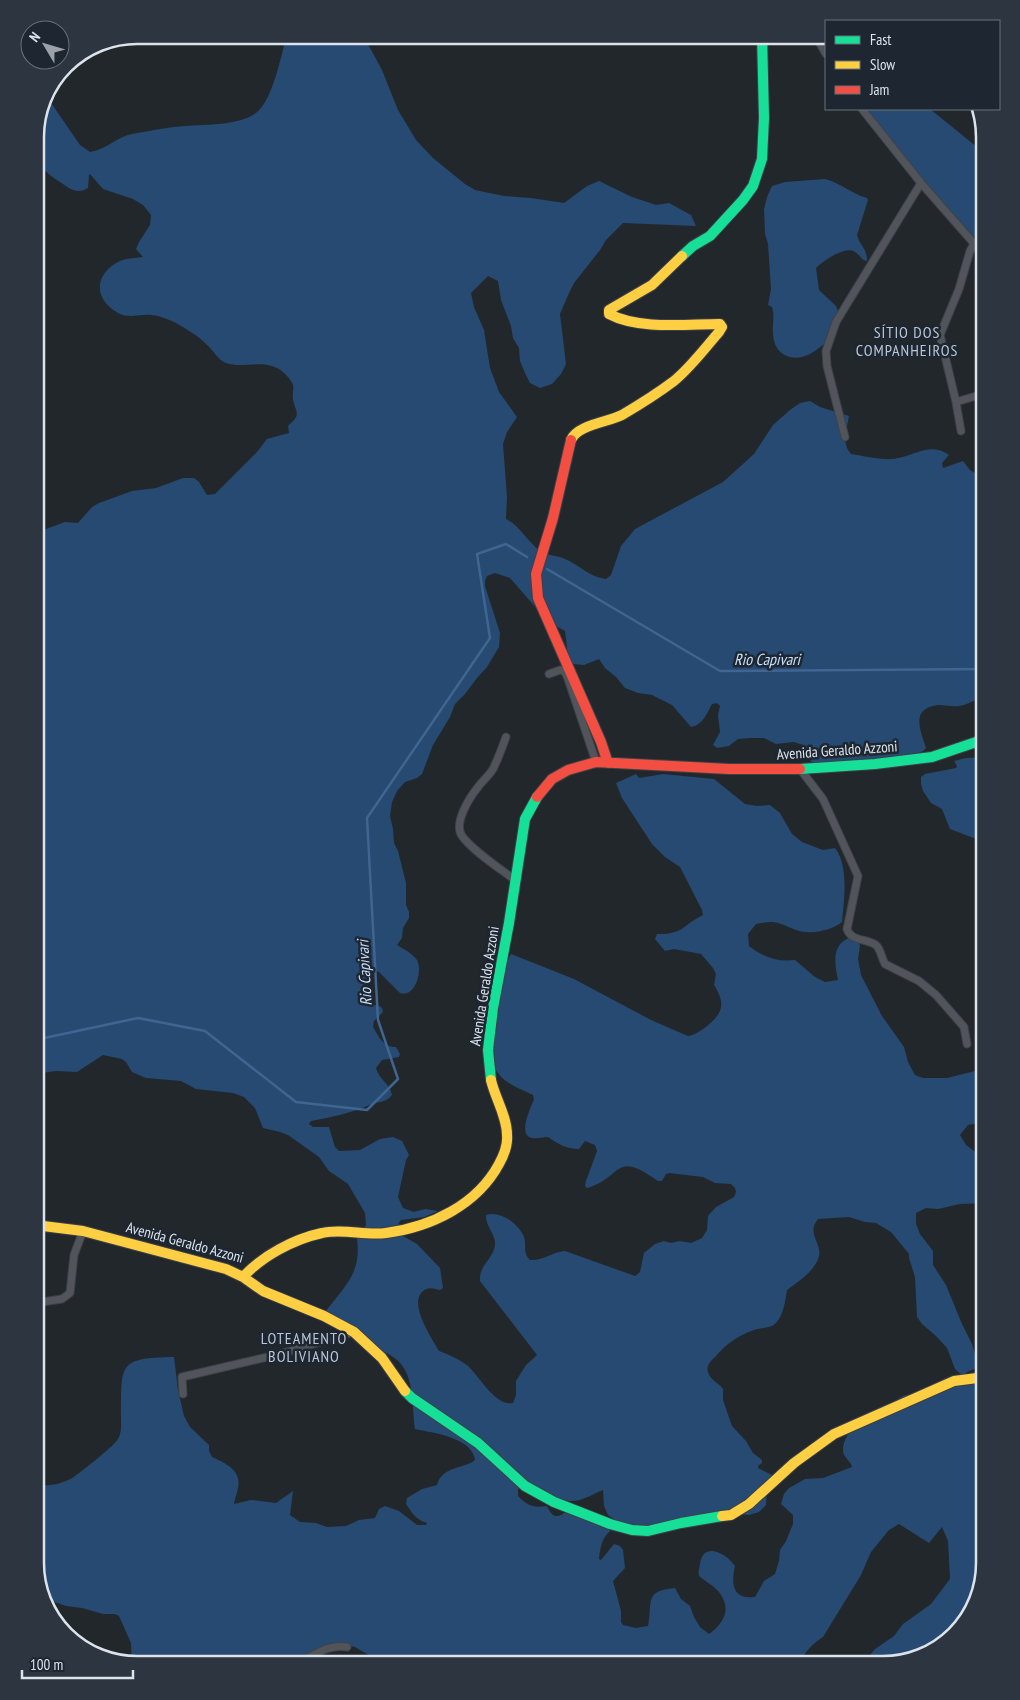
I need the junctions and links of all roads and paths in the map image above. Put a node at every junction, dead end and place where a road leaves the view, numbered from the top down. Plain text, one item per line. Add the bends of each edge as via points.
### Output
1 (762, 44) edge
2 (863, 110) edge
3 (921, 183) junction
4 (974, 244) joint
5 (976, 396) edge
6 (956, 402) junction
7 (961, 431) dead end
8 (844, 437) dead end
9 (549, 674) dead end
10 (506, 737) dead end
11 (976, 743) edge
12 (596, 762) junction
13 (608, 762) junction
14 (800, 769) junction
15 (515, 880) junction
16 (967, 1044) dead end
17 (44, 1226) edge
18 (83, 1231) junction
19 (243, 1277) junction
20 (44, 1302) edge
21 (354, 1332) junction
22 (976, 1378) edge
23 (183, 1394) dead end
24 (347, 1647) dead end
25 (314, 1656) edge

1 - 13 street via 762,159 753,186 710,236 693,246 652,285 609,310 612,317 630,322 720,324 720,332 674,380 621,415 589,425 572,437 536,574 541,606
2 - 3 street
3 - 4 street
3 - 8 street via 836,322 828,342 827,366
4 - 6 street via 940,335
5 - 6 street
6 - 7 street
9 - 12 street via 560,670 567,676
10 - 15 street via 492,771 478,786 462,814 459,831
11 - 14 street, Avenida Geraldo Azzoni via 932,757
12 - 13 street, Avenida Geraldo Azzoni
12 - 15 street, Avenida Geraldo Azzoni via 568,770 552,779 534,800 525,819
13 - 14 street, Avenida Geraldo Azzoni via 730,769
14 - 16 street via 823,799 858,876 848,933 875,945 886,964 919,981 936,995 964,1027
15 - 19 street, Avenida Geraldo Azzoni via 488,1048 493,1089 508,1128 507,1144 498,1167 459,1207 435,1221 383,1233 322,1232 258,1263
17 - 18 street, Avenida Geraldo Azzoni
18 - 19 street, Avenida Geraldo Azzoni via 226,1269
18 - 20 street via 74,1255 70,1293 62,1299
19 - 21 street via 263,1291
21 - 22 street via 382,1358 412,1398 478,1443 525,1486 566,1507 617,1526 643,1531 731,1515 834,1434 954,1381
21 - 23 street via 280,1354 182,1377
24 - 25 street via 328,1649

